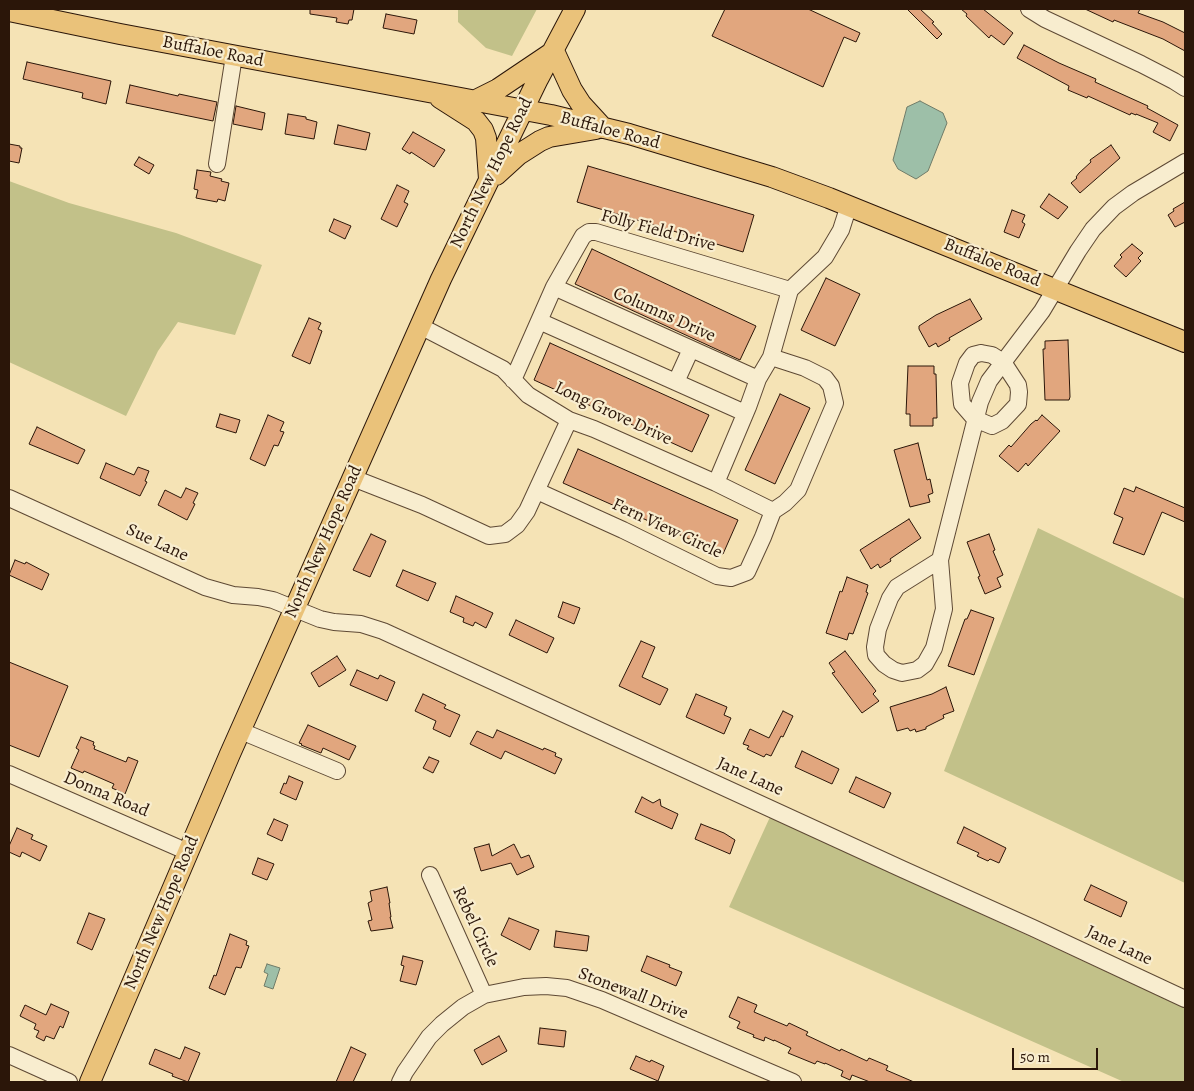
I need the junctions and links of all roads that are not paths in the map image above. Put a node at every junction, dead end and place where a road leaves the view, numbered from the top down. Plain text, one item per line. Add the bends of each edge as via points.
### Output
1 (575, 9) edge
2 (1029, 9) edge
3 (9, 11) edge
4 (554, 51) junction
5 (234, 56) junction
6 (1185, 88) edge
7 (434, 93) junction
8 (474, 101) junction
9 (524, 110) junction
10 (603, 128) junction
11 (1185, 162) edge
12 (217, 164) dead end
13 (489, 181) junction
14 (848, 205) junction
15 (554, 286) junction
16 (790, 290) junction
17 (1053, 294) junction
18 (539, 321) junction
19 (420, 326) junction
20 (1185, 342) edge
21 (691, 349) junction
22 (772, 357) junction
23 (1002, 362) junction
24 (758, 379) junction
25 (513, 380) junction
26 (676, 382) junction
27 (745, 413) junction
28 (975, 419) junction
29 (569, 420) junction
30 (353, 478) junction
31 (716, 483) junction
32 (537, 491) junction
33 (9, 498) edge
34 (773, 511) junction
35 (940, 560) junction
36 (294, 608) junction
37 (241, 731) junction
38 (337, 771) dead end
39 (9, 774) edge
40 (188, 852) junction
41 (430, 875) dead end
42 (484, 995) junction
43 (1185, 999) edge
44 (9, 1055) edge
45 (69, 1082) edge
46 (90, 1082) edge
47 (400, 1082) edge
48 (793, 1082) edge

1 - 4 main road, North New Hope Road
2 - 6 street
3 - 5 main road, Buffaloe Road
4 - 8 main road via 498,89
4 - 9 main road, North New Hope Road
4 - 10 main road via 572,90
5 - 7 main road, Buffaloe Road
5 - 12 street
7 - 8 main road, Buffaloe Road
7 - 13 main road via 476,121 483,130
8 - 9 main road, Buffaloe Road
9 - 10 main road, Buffaloe Road
9 - 13 main road, North New Hope Road
10 - 13 main road via 540,141 518,155
10 - 14 main road, Buffaloe Road via 772,177
11 - 17 street via 1114,207 1093,229
13 - 19 main road, North New Hope Road
14 - 16 street via 841,230 825,257
14 - 17 main road, Buffaloe Road
15 - 16 street, Folly Field Drive via 583,236 596,232
15 - 18 street, Folly Field Drive
15 - 21 street, Columns Drive
16 - 22 street
17 - 20 main road, Buffaloe Road
17 - 23 street
18 - 25 street, Folly Field Drive
18 - 26 street
19 - 25 street, Long Grove Drive via 491,362
19 - 30 main road, North New Hope Road
21 - 24 street, Columns Drive
21 - 26 street
22 - 24 street
22 - 34 street via 825,378 831,386 835,403 798,490
23 - 28 street via 990,380
23 - 28 street via 1018,385 1018,404 1002,421 992,426
23 - 28 street via 981,352 973,355 967,363 960,383 962,404
24 - 27 street
25 - 29 street, Long Grove Drive via 528,395
26 - 27 street
27 - 31 street
28 - 35 street
29 - 31 street, Long Grove Drive
29 - 32 street
30 - 32 street via 489,536 505,534 517,525
30 - 36 main road, North New Hope Road
31 - 34 street, Long Grove Drive
32 - 34 street, Fern View Circle via 717,576 731,578 747,572
33 - 36 street, Sue Lane via 205,587 271,600
35 - 35 street via 897,587 890,598 875,647 876,655 893,670 902,673 917,670 932,652 944,609
36 - 37 main road, North New Hope Road
36 - 43 street, Jane Lane via 320,619 361,624 382,632
37 - 38 street
37 - 40 main road, North New Hope Road
39 - 40 street, Donna Road
40 - 46 main road, North New Hope Road
41 - 42 street, Rebel Circle
42 - 47 street, Stonewall Drive via 442,1024 415,1056
42 - 48 street, Stonewall Drive via 524,987 574,990 633,1012
44 - 45 street

